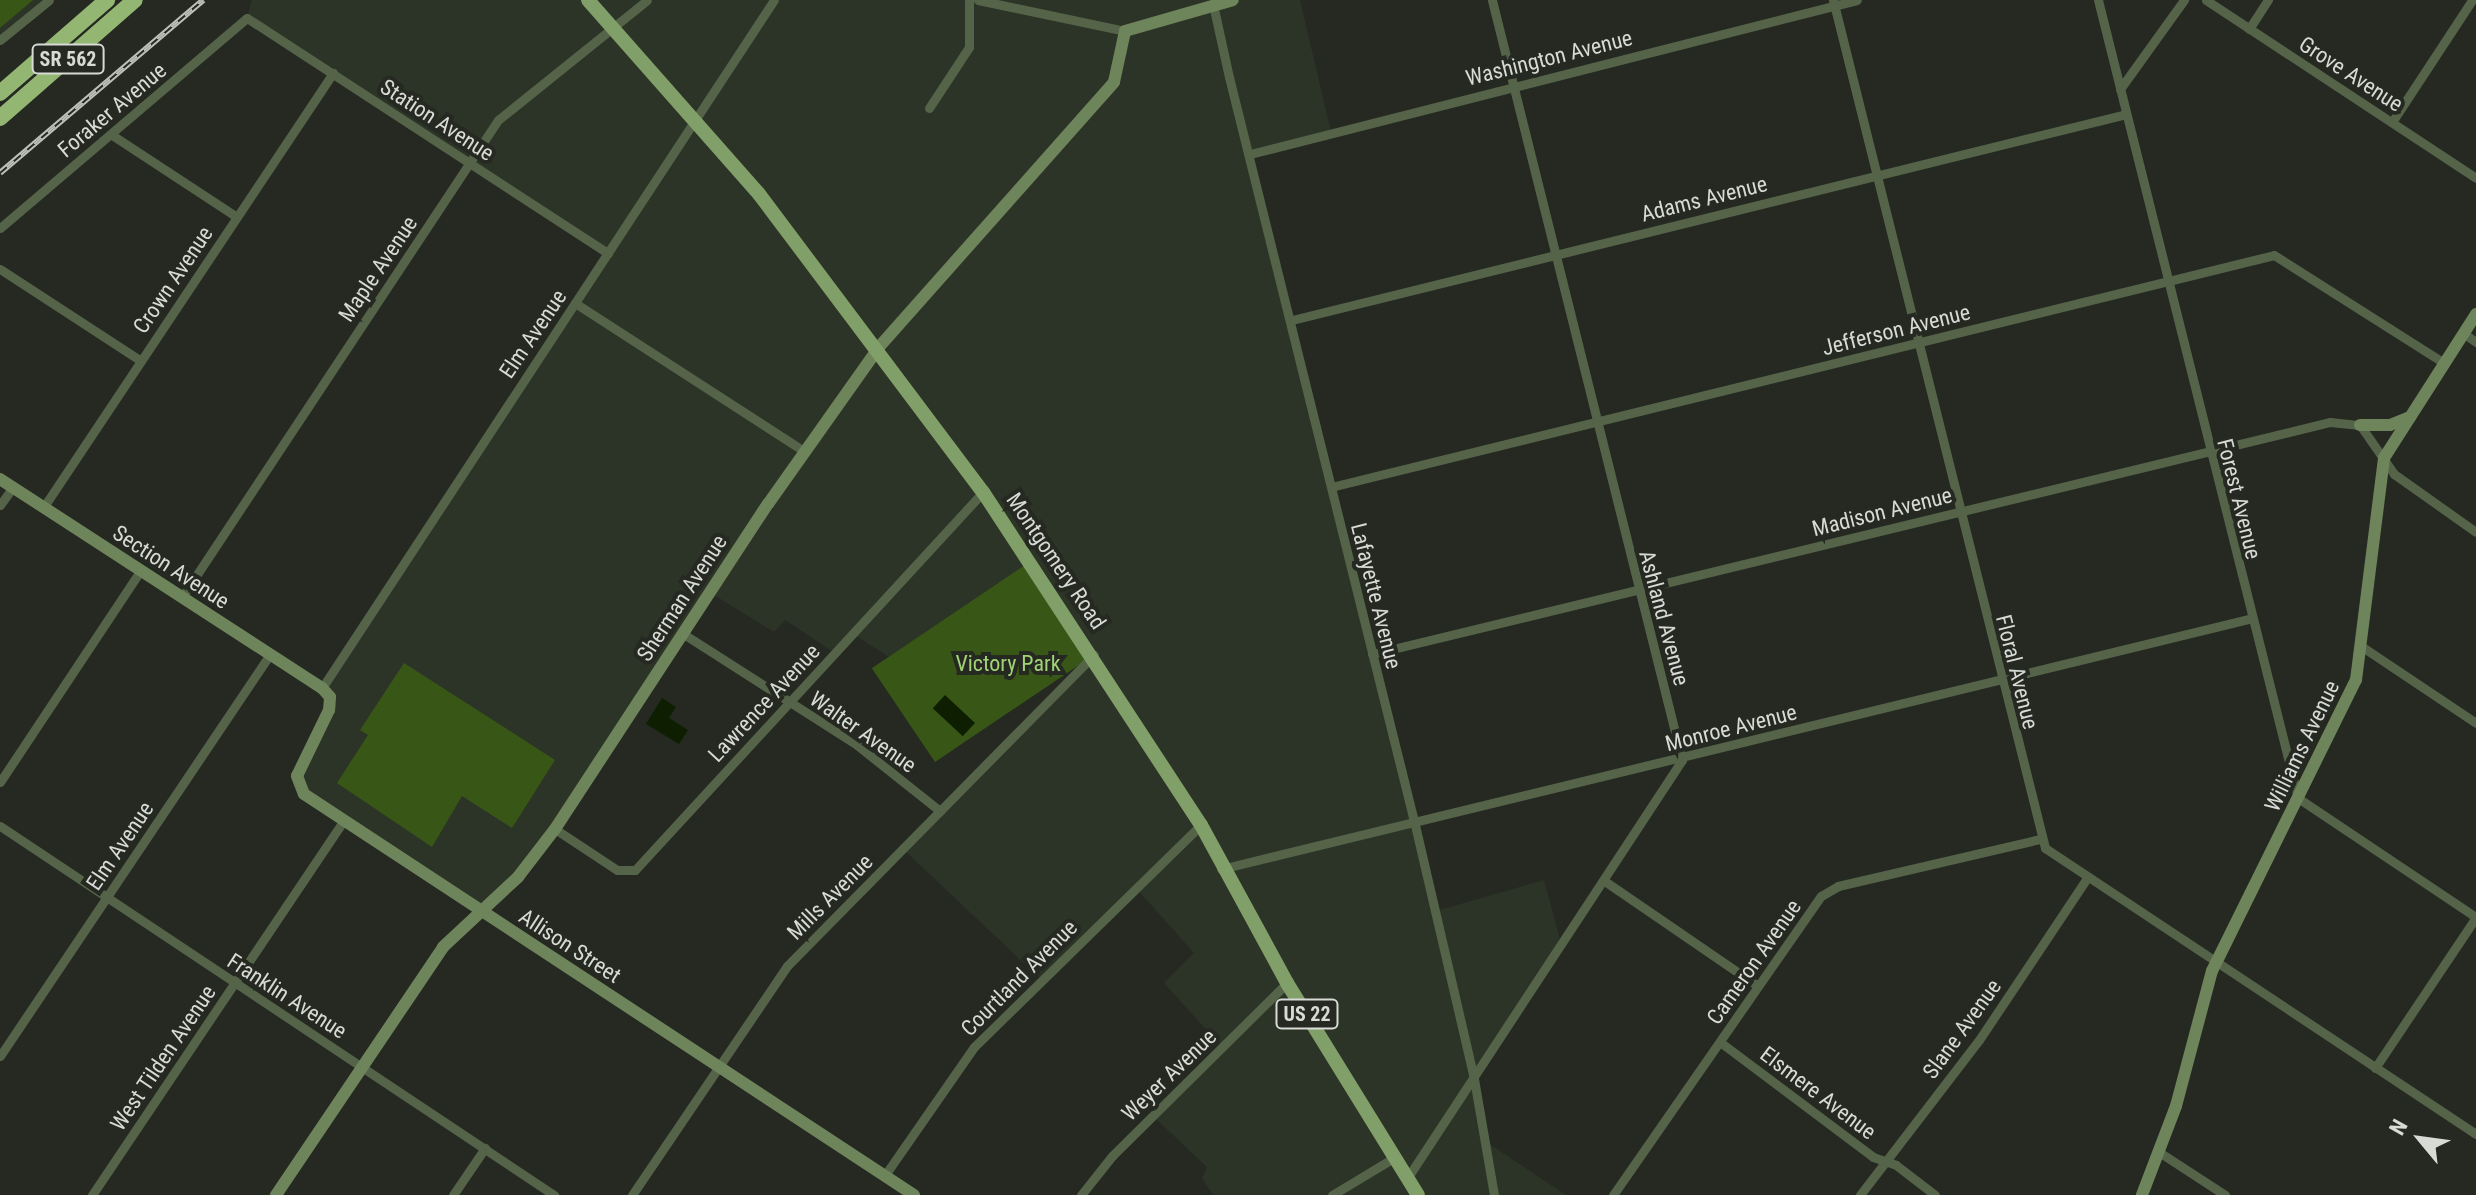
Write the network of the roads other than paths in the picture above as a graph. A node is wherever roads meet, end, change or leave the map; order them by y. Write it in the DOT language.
graph roads {
  1 [pos="49,0"];
  2 [pos="107,0"];
  3 [pos="135,0"];
  4 [pos="588,0"];
  5 [pos="647,0"];
  6 [pos="774,0"];
  7 [pos="969,0"];
  8 [pos="978,0"];
  9 [pos="1233,0"];
  10 [pos="1492,0"];
  11 [pos="1857,0"];
  12 [pos="2098,0"];
  13 [pos="2184,0"];
  14 [pos="2206,0"];
  15 [pos="2268,0"];
  16 [pos="2472,0"];
  17 [pos="1834,3"];
  18 [pos="1216,4"];
  19 [pos="247,18"];
  20 [pos="2249,29"];
  21 [pos="612,31"];
  22 [pos="1125,31"];
  23 [pos="0,40"];
  24 [pos="333,73"];
  25 [pos="1514,87"];
  26 [pos="2120,89"];
  27 [pos="0,93"];
  28 [pos="929,108"];
  29 [pos="2126,114"];
  30 [pos="0,118"];
  31 [pos="695,121"];
  32 [pos="2392,122"];
  33 [pos="112,135"];
  34 [pos="1250,154"];
  35 [pos="470,163"];
  36 [pos="1879,176"];
  37 [pos="2476,178"];
  38 [pos="237,217"];
  39 [pos="0,228"];
  40 [pos="608,253"];
  41 [pos="1556,256"];
  42 [pos="0,269"];
  43 [pos="2167,282"];
  44 [pos="575,303"];
  45 [pos="2476,314"];
  46 [pos="1292,320"];
  47 [pos="2463,333"];
  48 [pos="2476,342"];
  49 [pos="1917,344"];
  50 [pos="879,347"];
  51 [pos="141,361"];
  52 [pos="2444,363"];
  53 [pos="2410,417"];
  54 [pos="1598,423"];
  55 [pos="2360,425"];
  56 [pos="804,451"];
  57 [pos="2209,451"];
  58 [pos="2384,458"];
  59 [pos="0,479"];
  60 [pos="13,487"];
  61 [pos="1331,487"];
  62 [pos="983,492"];
  63 [pos="0,505"];
  64 [pos="43,508"];
  65 [pos="1959,512"];
  66 [pos="2476,532"];
  67 [pos="140,571"];
  68 [pos="1637,591"];
  69 [pos="182,597"];
  70 [pos="2249,619"];
  71 [pos="682,633"];
  72 [pos="2361,646"];
  73 [pos="1372,654"];
  74 [pos="1094,655"];
  75 [pos="269,656"];
  76 [pos="2001,680"];
  77 [pos="322,688"];
  78 [pos="789,703"];
  79 [pos="2476,723"];
  80 [pos="1682,760"];
  81 [pos="0,782"];
  82 [pos="2298,798"];
  83 [pos="940,811"];
  84 [pos="343,821"];
  85 [pos="1201,825"];
  86 [pos="1415,825"];
  87 [pos="0,826"];
  88 [pos="555,829"];
  89 [pos="2040,839"];
  90 [pos="1221,869"];
  91 [pos="2087,878"];
  92 [pos="1606,882"];
  93 [pos="107,898"];
  94 [pos="480,911"];
  95 [pos="2476,917"];
  96 [pos="2218,961"];
  97 [pos="234,983"];
  98 [pos="1287,983"];
  99 [pos="1758,986"];
  100 [pos="1720,1042"];
  101 [pos="0,1056"];
  102 [pos="718,1065"];
  103 [pos="363,1067"];
  104 [pos="2375,1068"];
  105 [pos="1474,1079"];
  106 [pos="2476,1134"];
  107 [pos="485,1148"];
  108 [pos="2159,1152"];
  109 [pos="1395,1157"];
  110 [pos="1884,1162"];
  111 [pos="885,1175"];
  112 [pos="1408,1177"];
  113 [pos="92,1195"];
  114 [pos="276,1195"];
  115 [pos="453,1195"];
  116 [pos="554,1195"];
  117 [pos="632,1195"];
  118 [pos="914,1195"];
  119 [pos="1081,1195"];
  120 [pos="1332,1195"];
  121 [pos="1418,1195"];
  122 [pos="1494,1195"];
  123 [pos="1613,1195"];
  124 [pos="1860,1195"];
  125 [pos="1935,1195"];
  126 [pos="2142,1195"];
  127 [pos="2225,1195"];
  1 -- 23 [label="street"];
  2 -- 27 [label="highway, SR 562"];
  3 -- 30 [label="highway, SR 562"];
  4 -- 21 [label="main road, Montgomery Road / US 22"];
  5 -- 21 [label="street, Maple Avenue"];
  6 -- 31 [label="street, Elm Avenue"];
  7 -- 28 [label="street"];
  8 -- 22 [label="street"];
  9 -- 18 [label="street"];
  10 -- 25 [label="street, Ashland Avenue"];
  11 -- 17 [label="street, Washington Avenue"];
  12 -- 26 [label="street, Forest Avenue"];
  13 -- 26 [label="street"];
  14 -- 20 [label="street, Grove Avenue"];
  15 -- 20 [label="street"];
  16 -- 32 [label="street"];
  17 -- 25 [label="street, Washington Avenue"];
  17 -- 36 [label="street, Floral Avenue"];
  18 -- 22 [label="street"];
  18 -- 34 [label="street, Lafayette Avenue"];
  19 -- 24 [label="street, Station Avenue"];
  19 -- 33 [label="street, Foraker Avenue"];
  20 -- 32 [label="street, Grove Avenue"];
  21 -- 31 [label="main road, Montgomery Road / US 22"];
  21 -- 35 [label="street, Maple Avenue"];
  22 -- 50 [label="street, Sherman Avenue"];
  24 -- 35 [label="street, Station Avenue"];
  24 -- 38 [label="street, Crown Avenue"];
  25 -- 34 [label="street, Washington Avenue"];
  25 -- 41 [label="street, Ashland Avenue"];
  26 -- 29 [label="street, Forest Avenue"];
  29 -- 36 [label="street, Adams Avenue"];
  29 -- 43 [label="street, Forest Avenue"];
  31 -- 40 [label="street, Elm Avenue"];
  31 -- 50 [label="main road, Montgomery Road / US 22"];
  32 -- 37 [label="street, Grove Avenue"];
  33 -- 38 [label="street"];
  33 -- 39 [label="street, Foraker Avenue"];
  34 -- 46 [label="street, Lafayette Avenue"];
  35 -- 40 [label="street, Station Avenue"];
  35 -- 69 [label="street, Maple Avenue"];
  36 -- 41 [label="street, Adams Avenue"];
  36 -- 49 [label="street, Floral Avenue"];
  38 -- 51 [label="street, Crown Avenue"];
  40 -- 44 [label="street, Elm Avenue"];
  41 -- 46 [label="street, Adams Avenue"];
  41 -- 54 [label="street, Ashland Avenue"];
  42 -- 51 [label="street"];
  43 -- 49 [label="street, Jefferson Avenue"];
  43 -- 52 [label="street, Jefferson Avenue"];
  43 -- 57 [label="street, Forest Avenue"];
  44 -- 56 [label="street"];
  44 -- 77 [label="street, Elm Avenue"];
  45 -- 47 [label="street, Williams Avenue"];
  46 -- 61 [label="street, Lafayette Avenue"];
  47 -- 48 [label="street"];
  47 -- 52 [label="street, Williams Avenue"];
  49 -- 54 [label="street, Jefferson Avenue"];
  49 -- 65 [label="street, Floral Avenue"];
  50 -- 56 [label="street, Sherman Avenue"];
  50 -- 62 [label="main road, Montgomery Road / US 22"];
  51 -- 64 [label="street, Crown Avenue"];
  52 -- 53 [label="street, Williams Avenue"];
  53 -- 55 [label="street"];
  53 -- 58 [label="street, Williams Avenue"];
  54 -- 61 [label="street, Jefferson Avenue"];
  54 -- 68 [label="street, Ashland Avenue"];
  55 -- 57 [label="street, Madison Avenue"];
  55 -- 58 [label="street"];
  56 -- 71 [label="street, Sherman Avenue"];
  57 -- 65 [label="street, Madison Avenue"];
  57 -- 70 [label="street, Forest Avenue"];
  58 -- 66 [label="street"];
  58 -- 72 [label="street, Williams Avenue"];
  59 -- 60 [label="street, Section Avenue"];
  60 -- 63 [label="street"];
  60 -- 64 [label="street, Section Avenue"];
  61 -- 73 [label="street, Lafayette Avenue"];
  62 -- 74 [label="main road, Montgomery Road / US 22"];
  62 -- 78 [label="street, Lawrence Avenue"];
  64 -- 67 [label="street, Section Avenue"];
  65 -- 68 [label="street, Madison Avenue"];
  65 -- 76 [label="street, Floral Avenue"];
  67 -- 69 [label="street, Section Avenue"];
  67 -- 81 [label="street"];
  68 -- 73 [label="street, Madison Avenue"];
  68 -- 80 [label="street, Ashland Avenue"];
  69 -- 75 [label="street, Section Avenue"];
  70 -- 76 [label="street, Monroe Avenue"];
  70 -- 82 [label="street, Forest Avenue"];
  71 -- 78 [label="street, Walter Avenue"];
  71 -- 88 [label="street, Sherman Avenue"];
  72 -- 79 [label="street"];
  72 -- 82 [label="street, Williams Avenue"];
  73 -- 86 [label="street, Lafayette Avenue"];
  74 -- 83 [label="street, Mills Avenue"];
  74 -- 85 [label="main road, Montgomery Road / US 22"];
  75 -- 77 [label="street, Section Avenue"];
  75 -- 93 [label="street, Elm Avenue"];
  76 -- 80 [label="street, Monroe Avenue"];
  76 -- 89 [label="street, Floral Avenue"];
  77 -- 84 [label="street, Allison Street"];
  78 -- 83 [label="street, Walter Avenue"];
  78 -- 88 [label="street, Lawrence Avenue"];
  80 -- 86 [label="street, Monroe Avenue"];
  80 -- 92 [label="street"];
  82 -- 95 [label="street"];
  82 -- 96 [label="street, Williams Avenue"];
  83 -- 102 [label="street, Mills Avenue"];
  84 -- 94 [label="street, Allison Street"];
  84 -- 97 [label="street, West Tilden Avenue"];
  85 -- 90 [label="main road, Montgomery Road / US 22"];
  85 -- 111 [label="street, Courtland Avenue"];
  86 -- 90 [label="street, Monroe Avenue"];
  86 -- 105 [label="street, Lafayette Avenue"];
  87 -- 93 [label="street, Franklin Avenue"];
  88 -- 94 [label="street, Sherman Avenue"];
  89 -- 91 [label="street"];
  89 -- 99 [label="street, Cameron Avenue"];
  90 -- 98 [label="main road, Montgomery Road / US 22"];
  91 -- 96 [label="street"];
  91 -- 110 [label="street, Slane Avenue"];
  92 -- 99 [label="street"];
  92 -- 105 [label="street"];
  93 -- 97 [label="street, Franklin Avenue"];
  93 -- 101 [label="street, Elm Avenue"];
  94 -- 102 [label="street, Allison Street"];
  94 -- 103 [label="street, Sherman Avenue"];
  95 -- 104 [label="street"];
  96 -- 104 [label="street"];
  96 -- 108 [label="street, Williams Avenue"];
  97 -- 103 [label="street, Franklin Avenue"];
  97 -- 113 [label="street, West Tilden Avenue"];
  98 -- 109 [label="main road, Montgomery Road / US 22"];
  98 -- 119 [label="street, Weyer Avenue"];
  99 -- 100 [label="street, Cameron Avenue"];
  100 -- 110 [label="street, Elsmere Avenue"];
  100 -- 123 [label="street, Cameron Avenue"];
  102 -- 111 [label="street, Allison Street"];
  102 -- 117 [label="street, Mills Avenue"];
  103 -- 107 [label="street, Franklin Avenue"];
  103 -- 114 [label="street, Sherman Avenue"];
  104 -- 106 [label="street"];
  105 -- 112 [label="street"];
  105 -- 122 [label="street, Lafayette Avenue"];
  107 -- 115 [label="street"];
  107 -- 116 [label="street, Franklin Avenue"];
  108 -- 126 [label="street, Williams Avenue"];
  108 -- 127 [label="street"];
  109 -- 112 [label="main road, Montgomery Road / US 22"];
  109 -- 120 [label="street"];
  110 -- 124 [label="street, Slane Avenue"];
  110 -- 125 [label="street, Elsmere Avenue"];
  111 -- 118 [label="street, Allison Street"];
  112 -- 121 [label="main road, Montgomery Road / US 22"];
}
